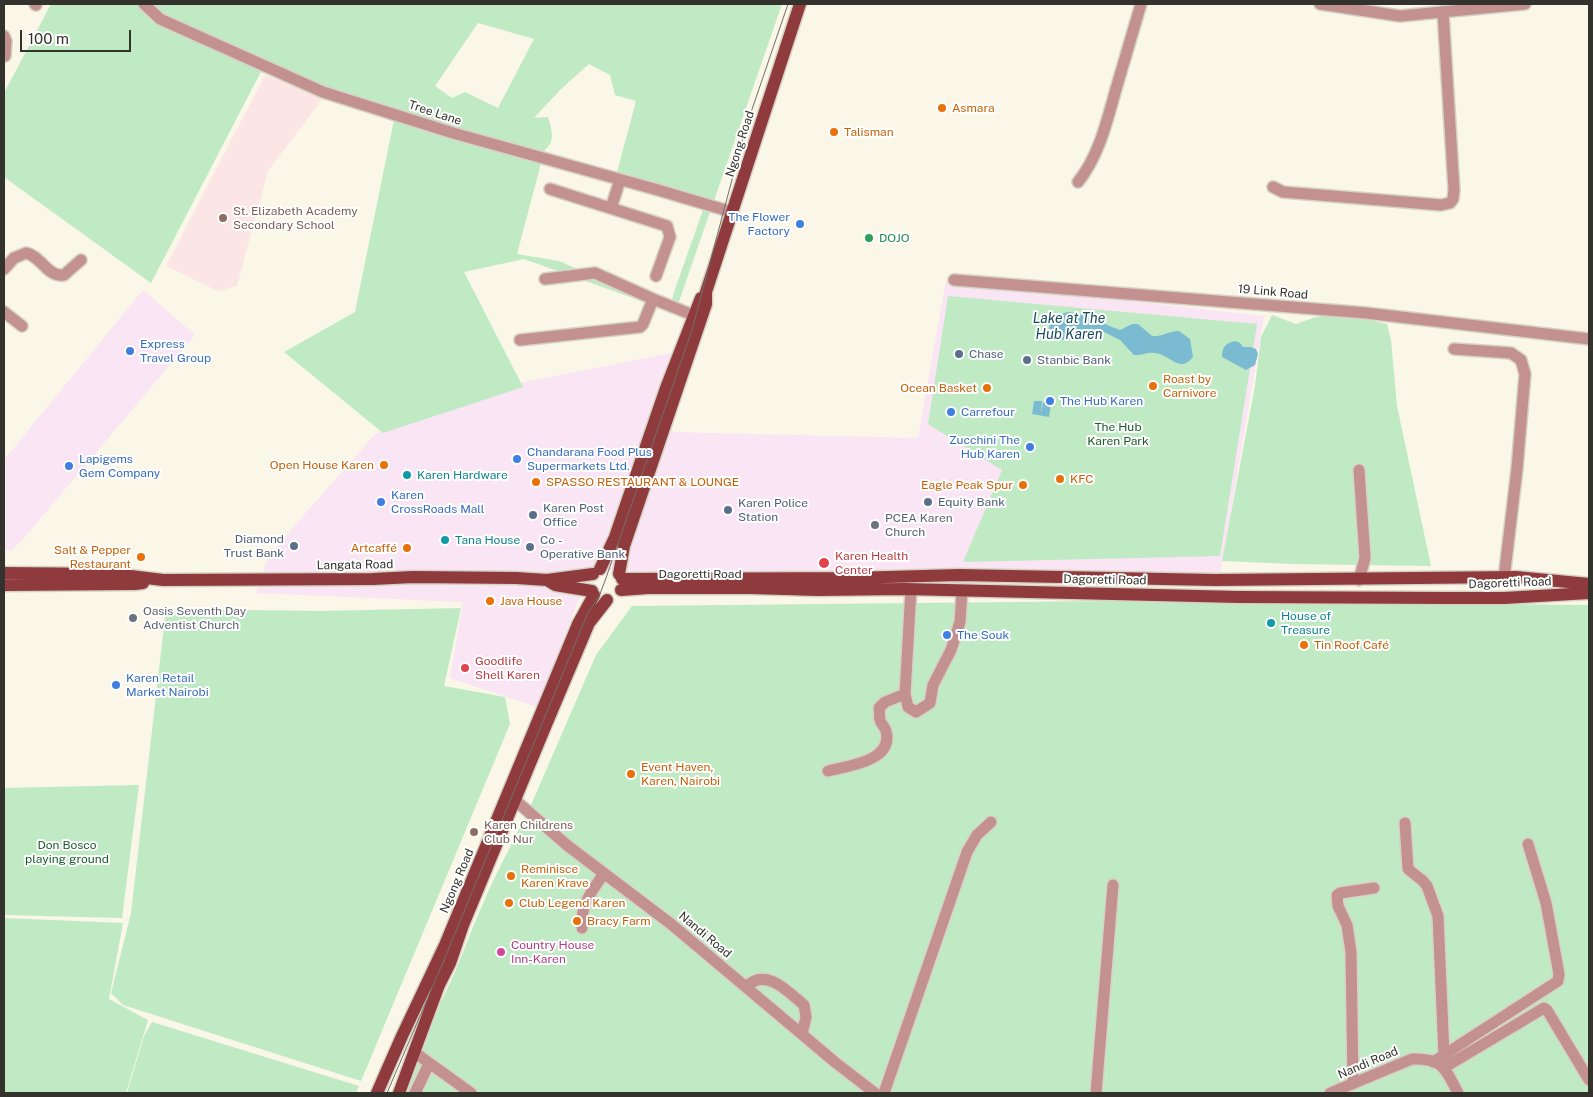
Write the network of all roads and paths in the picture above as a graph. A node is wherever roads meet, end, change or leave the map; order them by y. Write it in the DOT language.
graph roads {
  1 [pos="144,4"];
  2 [pos="800,4"];
  3 [pos="1141,4"];
  4 [pos="1320,4"];
  5 [pos="1525,4"];
  6 [pos="1443,12"];
  7 [pos="4,36"];
  8 [pos="5,56"];
  9 [pos="620,180"];
  10 [pos="1078,182"];
  11 [pos="1273,187"];
  12 [pos="550,189"];
  13 [pos="611,208"];
  14 [pos="732,212"];
  15 [pos="81,260"];
  16 [pos="4,269"];
  17 [pos="656,276"];
  18 [pos="545,279"];
  19 [pos="954,280"];
  20 [pos="706,292"];
  21 [pos="653,299"];
  22 [pos="4,312"];
  23 [pos="693,315"];
  24 [pos="22,326"];
  25 [pos="1589,339"];
  26 [pos="520,340"];
  27 [pos="1454,349"];
  28 [pos="671,389"];
  29 [pos="1359,470"];
  30 [pos="4,572"];
  31 [pos="597,572"];
  32 [pos="1504,578"];
  33 [pos="163,580"];
  34 [pos="547,580"];
  35 [pos="1359,580"];
  36 [pos="621,581"];
  37 [pos="1589,584"];
  38 [pos="4,585"];
  39 [pos="911,589"];
  40 [pos="962,591"];
  41 [pos="593,593"];
  42 [pos="1589,593"];
  43 [pos="1504,598"];
  44 [pos="607,600"];
  45 [pos="905,694"];
  46 [pos="828,771"];
  47 [pos="516,801"];
  48 [pos="991,822"];
  49 [pos="1405,822"];
  50 [pos="1528,844"];
  51 [pos="604,873"];
  52 [pos="1114,885"];
  53 [pos="1374,888"];
  54 [pos="582,928"];
  55 [pos="746,987"];
  56 [pos="802,1034"];
  57 [pos="414,1052"];
  58 [pos="1444,1055"];
  59 [pos="1433,1062"];
  60 [pos="432,1065"];
  61 [pos="1445,1067"];
  62 [pos="1589,1080"];
  63 [pos="1353,1084"];
  64 [pos="377,1093"];
  65 [pos="398,1093"];
  66 [pos="415,1093"];
  67 [pos="471,1093"];
  68 [pos="875,1093"];
  69 [pos="884,1093"];
  70 [pos="1096,1093"];
  71 [pos="1330,1093"];
  72 [pos="1458,1093"];
  1 -- 9 [label="street, Tree Lane"];
  2 -- 14 [label="main road, Ngong Road"];
  3 -- 10 [label="street"];
  4 -- 6 [label="street"];
  5 -- 6 [label="street"];
  6 -- 11 [label="street"];
  7 -- 8 [label="street"];
  9 -- 13 [label="street"];
  9 -- 14 [label="street, Tree Lane"];
  12 -- 13 [label="street"];
  13 -- 17 [label="street"];
  14 -- 20 [label="main road, Ngong Road"];
  15 -- 16 [label="street"];
  18 -- 21 [label="street"];
  19 -- 25 [label="street, 19 Link Road"];
  20 -- 23 [label="main road, Ngong Road"];
  20 -- 28 [label="main road, Ngong Road"];
  21 -- 23 [label="street"];
  21 -- 26 [label="street"];
  22 -- 24 [label="street"];
  23 -- 28 [label="main road, Ngong Road"];
  27 -- 32 [label="street"];
  28 -- 31 [label="main road, Ngong Road"];
  28 -- 36 [label="main road, Ngong Road"];
  29 -- 35 [label="street"];
  30 -- 33 [label="main road, Langata Road"];
  31 -- 34 [label="main road"];
  31 -- 36 [label="main road"];
  31 -- 41 [label="main road"];
  32 -- 35 [label="main road, Dagoretti Road"];
  32 -- 37 [label="main road, Dagoretti Road"];
  32 -- 43 [label="main road"];
  33 -- 34 [label="main road, Langata Road"];
  33 -- 38 [label="main road, Langata Road"];
  34 -- 41 [label="main road"];
  35 -- 36 [label="main road, Dagoretti Road"];
  36 -- 39 [label="main road, Dagoretti Road"];
  36 -- 44 [label="main road"];
  39 -- 40 [label="main road, Dagoretti Road"];
  39 -- 45 [label="street"];
  40 -- 43 [label="main road, Dagoretti Road"];
  40 -- 45 [label="street"];
  41 -- 44 [label="main road"];
  41 -- 64 [label="main road, Ngong Road"];
  42 -- 43 [label="main road, Dagoretti Road"];
  44 -- 47 [label="main road, Ngong Road"];
  45 -- 46 [label="street"];
  47 -- 51 [label="street, Nandi Road"];
  47 -- 57 [label="main road, Ngong Road"];
  48 -- 69 [label="street"];
  49 -- 58 [label="street"];
  50 -- 58 [label="street"];
  51 -- 54 [label="street"];
  51 -- 55 [label="street, Nandi Road"];
  52 -- 70 [label="street"];
  53 -- 63 [label="street"];
  55 -- 56 [label="street, Nandi Road"];
  55 -- 56 [label="street"];
  56 -- 68 [label="street, Nandi Road"];
  57 -- 60 [label="street"];
  57 -- 65 [label="main road, Ngong Road"];
  58 -- 59 [label="street"];
  59 -- 61 [label="street, Nandi Road"];
  59 -- 63 [label="street, Nandi Road"];
  60 -- 66 [label="street"];
  60 -- 67 [label="street"];
  61 -- 62 [label="street"];
  61 -- 72 [label="street"];
  63 -- 71 [label="street, Nandi Road"];
}
